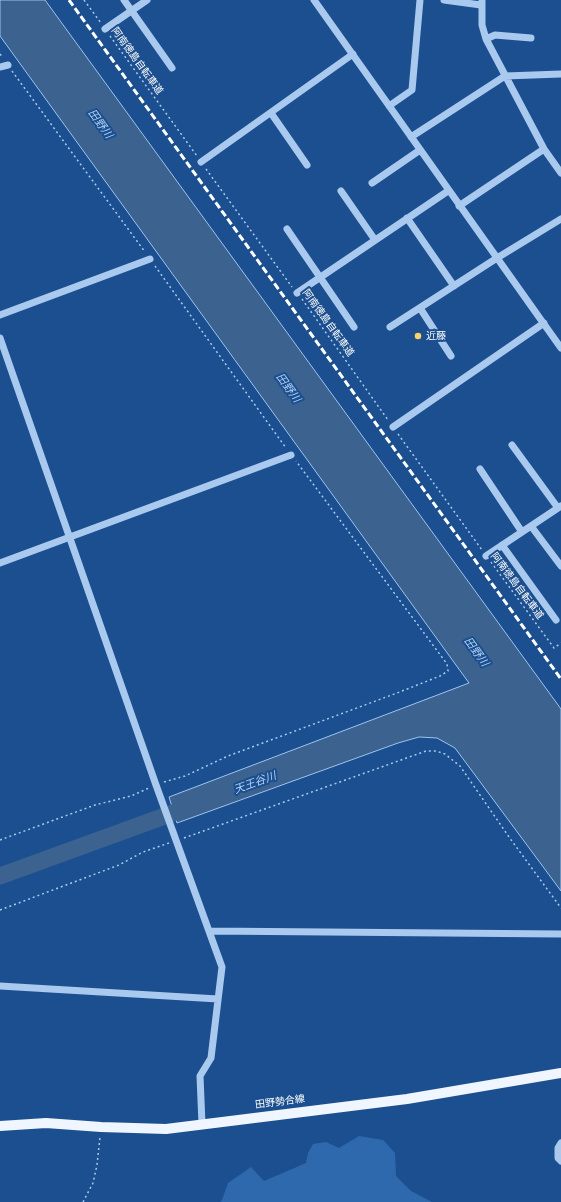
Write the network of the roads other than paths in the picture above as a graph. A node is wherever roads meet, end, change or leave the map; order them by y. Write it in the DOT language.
graph roads {
  1 [pos="124,0"];
  2 [pos="147,0"];
  3 [pos="420,0"];
  4 [pos="444,0"];
  5 [pos="316,1"];
  6 [pos="482,2"];
  7 [pos="131,11"];
  8 [pos="105,29"];
  9 [pos="531,38"];
  10 [pos="486,39"];
  11 [pos="353,54"];
  12 [pos="8,65"];
  13 [pos="0,67"];
  14 [pos="172,68"];
  15 [pos="561,74"];
  16 [pos="505,76"];
  17 [pos="389,106"];
  18 [pos="271,113"];
  19 [pos="411,137"];
  20 [pos="544,149"];
  21 [pos="420,150"];
  22 [pos="201,162"];
  23 [pos="558,163"];
  24 [pos="307,165"];
  25 [pos="561,173"];
  26 [pos="372,183"];
  27 [pos="448,190"];
  28 [pos="341,191"];
  29 [pos="459,206"];
  30 [pos="407,218"];
  31 [pos="561,219"];
  32 [pos="287,229"];
  33 [pos="375,240"];
  34 [pos="497,258"];
  35 [pos="150,259"];
  36 [pos="321,277"];
  37 [pos="454,286"];
  38 [pos="297,293"];
  39 [pos="420,308"];
  40 [pos="0,315"];
  41 [pos="544,323"];
  42 [pos="354,327"];
  43 [pos="390,327"];
  44 [pos="0,338"];
  45 [pos="561,348"];
  46 [pos="451,356"];
  47 [pos="393,427"];
  48 [pos="512,445"];
  49 [pos="291,455"];
  50 [pos="480,469"];
  51 [pos="560,507"];
  52 [pos="531,526"];
  53 [pos="522,532"];
  54 [pos="70,537"];
  55 [pos="502,545"];
  56 [pos="486,556"];
  57 [pos="0,563"];
  58 [pos="561,566"];
  59 [pos="556,620"];
  60 [pos="209,931"];
  61 [pos="561,934"];
  62 [pos="0,986"];
  63 [pos="218,999"];
  64 [pos="561,1073"];
  65 [pos="202,1124"];
  66 [pos="0,1126"];
  67 [pos="561,1143"];
  68 [pos="561,1161"];
  1 -- 7 [label="street"];
  2 -- 7 [label="street"];
  3 -- 17 [label="street"];
  4 -- 6 [label="street"];
  5 -- 11 [label="street"];
  6 -- 10 [label="street"];
  7 -- 8 [label="street"];
  7 -- 14 [label="street"];
  9 -- 10 [label="street"];
  10 -- 16 [label="street"];
  11 -- 17 [label="street"];
  11 -- 18 [label="street"];
  12 -- 13 [label="street"];
  15 -- 16 [label="street"];
  16 -- 19 [label="street"];
  16 -- 20 [label="street"];
  17 -- 19 [label="street"];
  18 -- 22 [label="street"];
  18 -- 24 [label="street"];
  19 -- 21 [label="street"];
  20 -- 23 [label="street"];
  20 -- 29 [label="street"];
  21 -- 26 [label="street"];
  21 -- 27 [label="street"];
  23 -- 25 [label="street"];
  27 -- 29 [label="street"];
  27 -- 30 [label="street"];
  28 -- 33 [label="street"];
  29 -- 34 [label="street"];
  30 -- 33 [label="street"];
  30 -- 37 [label="street"];
  31 -- 34 [label="street"];
  32 -- 36 [label="street"];
  33 -- 36 [label="street"];
  34 -- 37 [label="street"];
  34 -- 41 [label="street"];
  35 -- 40 [label="street"];
  36 -- 38 [label="street"];
  36 -- 42 [label="street"];
  37 -- 39 [label="street"];
  39 -- 43 [label="street"];
  39 -- 46 [label="street"];
  41 -- 45 [label="street"];
  41 -- 47 [label="street"];
  44 -- 54 [label="street"];
  48 -- 51 [label="street"];
  49 -- 54 [label="street"];
  50 -- 53 [label="street"];
  51 -- 52 [label="street"];
  52 -- 53 [label="street"];
  52 -- 58 [label="street"];
  53 -- 55 [label="street"];
  54 -- 57 [label="street"];
  54 -- 60 [label="street"];
  55 -- 56 [label="street"];
  55 -- 59 [label="street"];
  60 -- 61 [label="street"];
  60 -- 63 [label="street"];
  62 -- 63 [label="street"];
  63 -- 65 [label="street"];
  64 -- 65 [label="main road, 田野勢合線"];
  65 -- 66 [label="main road, 田野勢合線"];
  67 -- 68 [label="street"];
}
